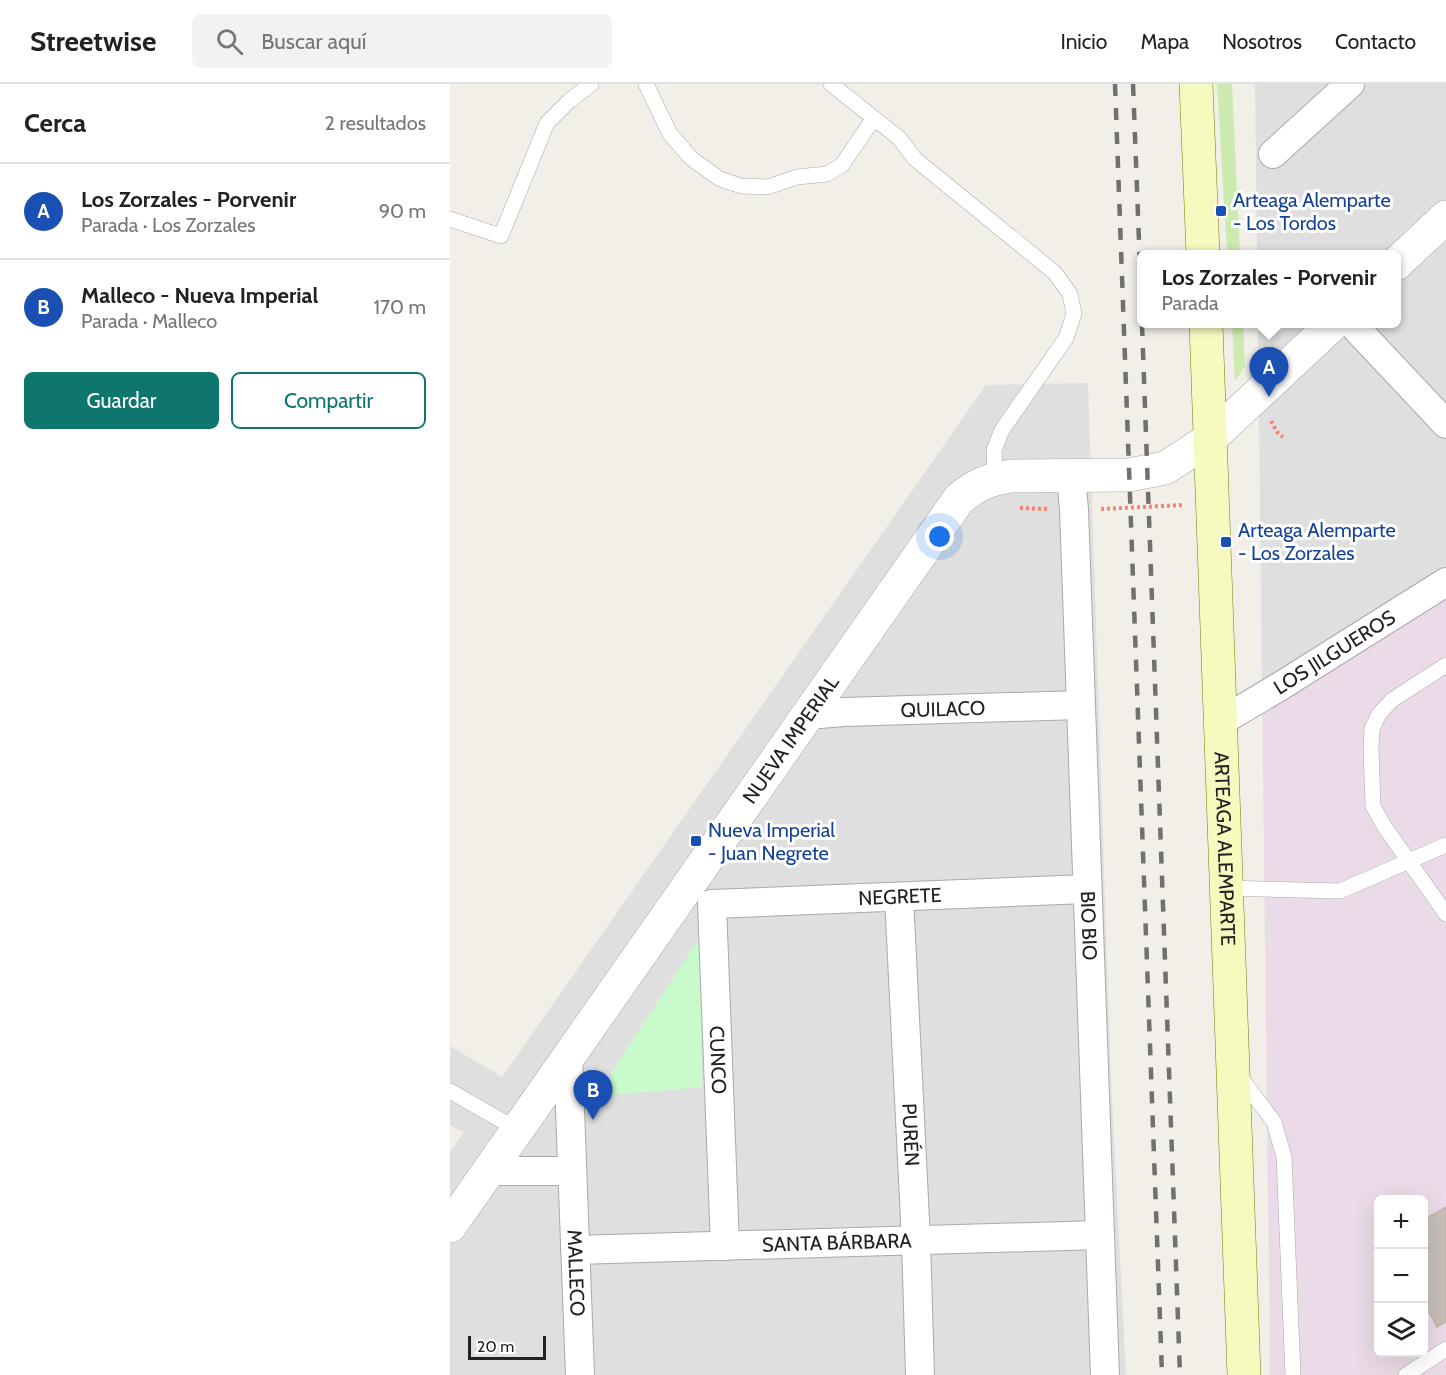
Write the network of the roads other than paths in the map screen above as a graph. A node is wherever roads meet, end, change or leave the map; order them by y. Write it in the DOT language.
graph roads {
  1 [pos="591,84"];
  2 [pos="646,84"];
  3 [pos="831,84"];
  4 [pos="1196,84"];
  5 [pos="1350,84"];
  6 [pos="874,118"];
  7 [pos="1273,154"];
  8 [pos="1446,217"];
  9 [pos="450,219"];
  10 [pos="1203,250"];
  11 [pos="1401,259"];
  12 [pos="1206,328"];
  13 [pos="1329,328"];
  14 [pos="1356,328"];
  15 [pos="1446,424"];
  16 [pos="1210,439"];
  17 [pos="1071,476"];
  18 [pos="995,478"];
  19 [pos="1446,582"];
  20 [pos="1446,665"];
  21 [pos="1080,705"];
  22 [pos="807,715"];
  23 [pos="1220,722"];
  24 [pos="1446,845"];
  25 [pos="1410,861"];
  26 [pos="1226,888"];
  27 [pos="1087,889"];
  28 [pos="700,896"];
  29 [pos="899,897"];
  30 [pos="1446,914"];
  31 [pos="568,1057"];
  32 [pos="1232,1067"];
  33 [pos="450,1091"];
  34 [pos="518,1130"];
  35 [pos="489,1171"];
  36 [pos="572,1172"];
  37 [pos="450,1226"];
  38 [pos="1100,1235"];
  39 [pos="916,1240"];
  40 [pos="725,1246"];
  41 [pos="575,1250"];
  42 [pos="1446,1349"];
  43 [pos="580,1375"];
  44 [pos="920,1375"];
  45 [pos="1105,1375"];
  46 [pos="1244,1375"];
  47 [pos="1293,1375"];
  48 [pos="1406,1375"];
  1 -- 9 [label="lane"];
  2 -- 6 [label="lane"];
  3 -- 6 [label="lane"];
  4 -- 10 [label="main road"];
  5 -- 7 [label="street"];
  6 -- 18 [label="lane"];
  8 -- 11 [label="street"];
  12 -- 16 [label="main road, ARTEAGA ALEMPARTE"];
  13 -- 16 [label="street, NUEVA IMPERIAL"];
  14 -- 15 [label="street"];
  16 -- 17 [label="street, NUEVA IMPERIAL"];
  16 -- 23 [label="main road, ARTEAGA ALEMPARTE"];
  17 -- 18 [label="street, NUEVA IMPERIAL"];
  17 -- 21 [label="street, BIO BIO"];
  18 -- 22 [label="street, NUEVA IMPERIAL"];
  19 -- 23 [label="street, LOS JILGUEROS"];
  20 -- 25 [label="lane"];
  21 -- 22 [label="street, QUILACO"];
  21 -- 27 [label="street, BIO BIO"];
  22 -- 28 [label="street, NUEVA IMPERIAL"];
  23 -- 26 [label="main road, ARTEAGA ALEMPARTE"];
  24 -- 25 [label="lane"];
  25 -- 26 [label="lane"];
  25 -- 30 [label="lane"];
  26 -- 32 [label="main road, ARTEAGA ALEMPARTE"];
  27 -- 29 [label="street, NEGRETE"];
  27 -- 38 [label="street, BIO BIO"];
  28 -- 29 [label="street, NEGRETE"];
  28 -- 31 [label="street, NUEVA IMPERIAL"];
  28 -- 40 [label="street, CUNCO"];
  29 -- 39 [label="street, PURÉN"];
  31 -- 34 [label="street, NUEVA IMPERIAL"];
  31 -- 36 [label="street, MALLECO"];
  32 -- 46 [label="main road, ARTEAGA ALEMPARTE"];
  32 -- 47 [label="lane"];
  33 -- 34 [label="lane"];
  34 -- 35 [label="street, NUEVA IMPERIAL"];
  35 -- 36 [label="street"];
  35 -- 37 [label="street, NUEVA IMPERIAL"];
  36 -- 41 [label="street, MALLECO"];
  38 -- 39 [label="street, SANTA BÁRBARA"];
  38 -- 45 [label="street, BIO BIO"];
  39 -- 40 [label="street, SANTA BÁRBARA"];
  39 -- 44 [label="street, PURÉN"];
  40 -- 41 [label="street, SANTA BÁRBARA"];
  41 -- 43 [label="street, MALLECO"];
  42 -- 48 [label="lane"];
}
